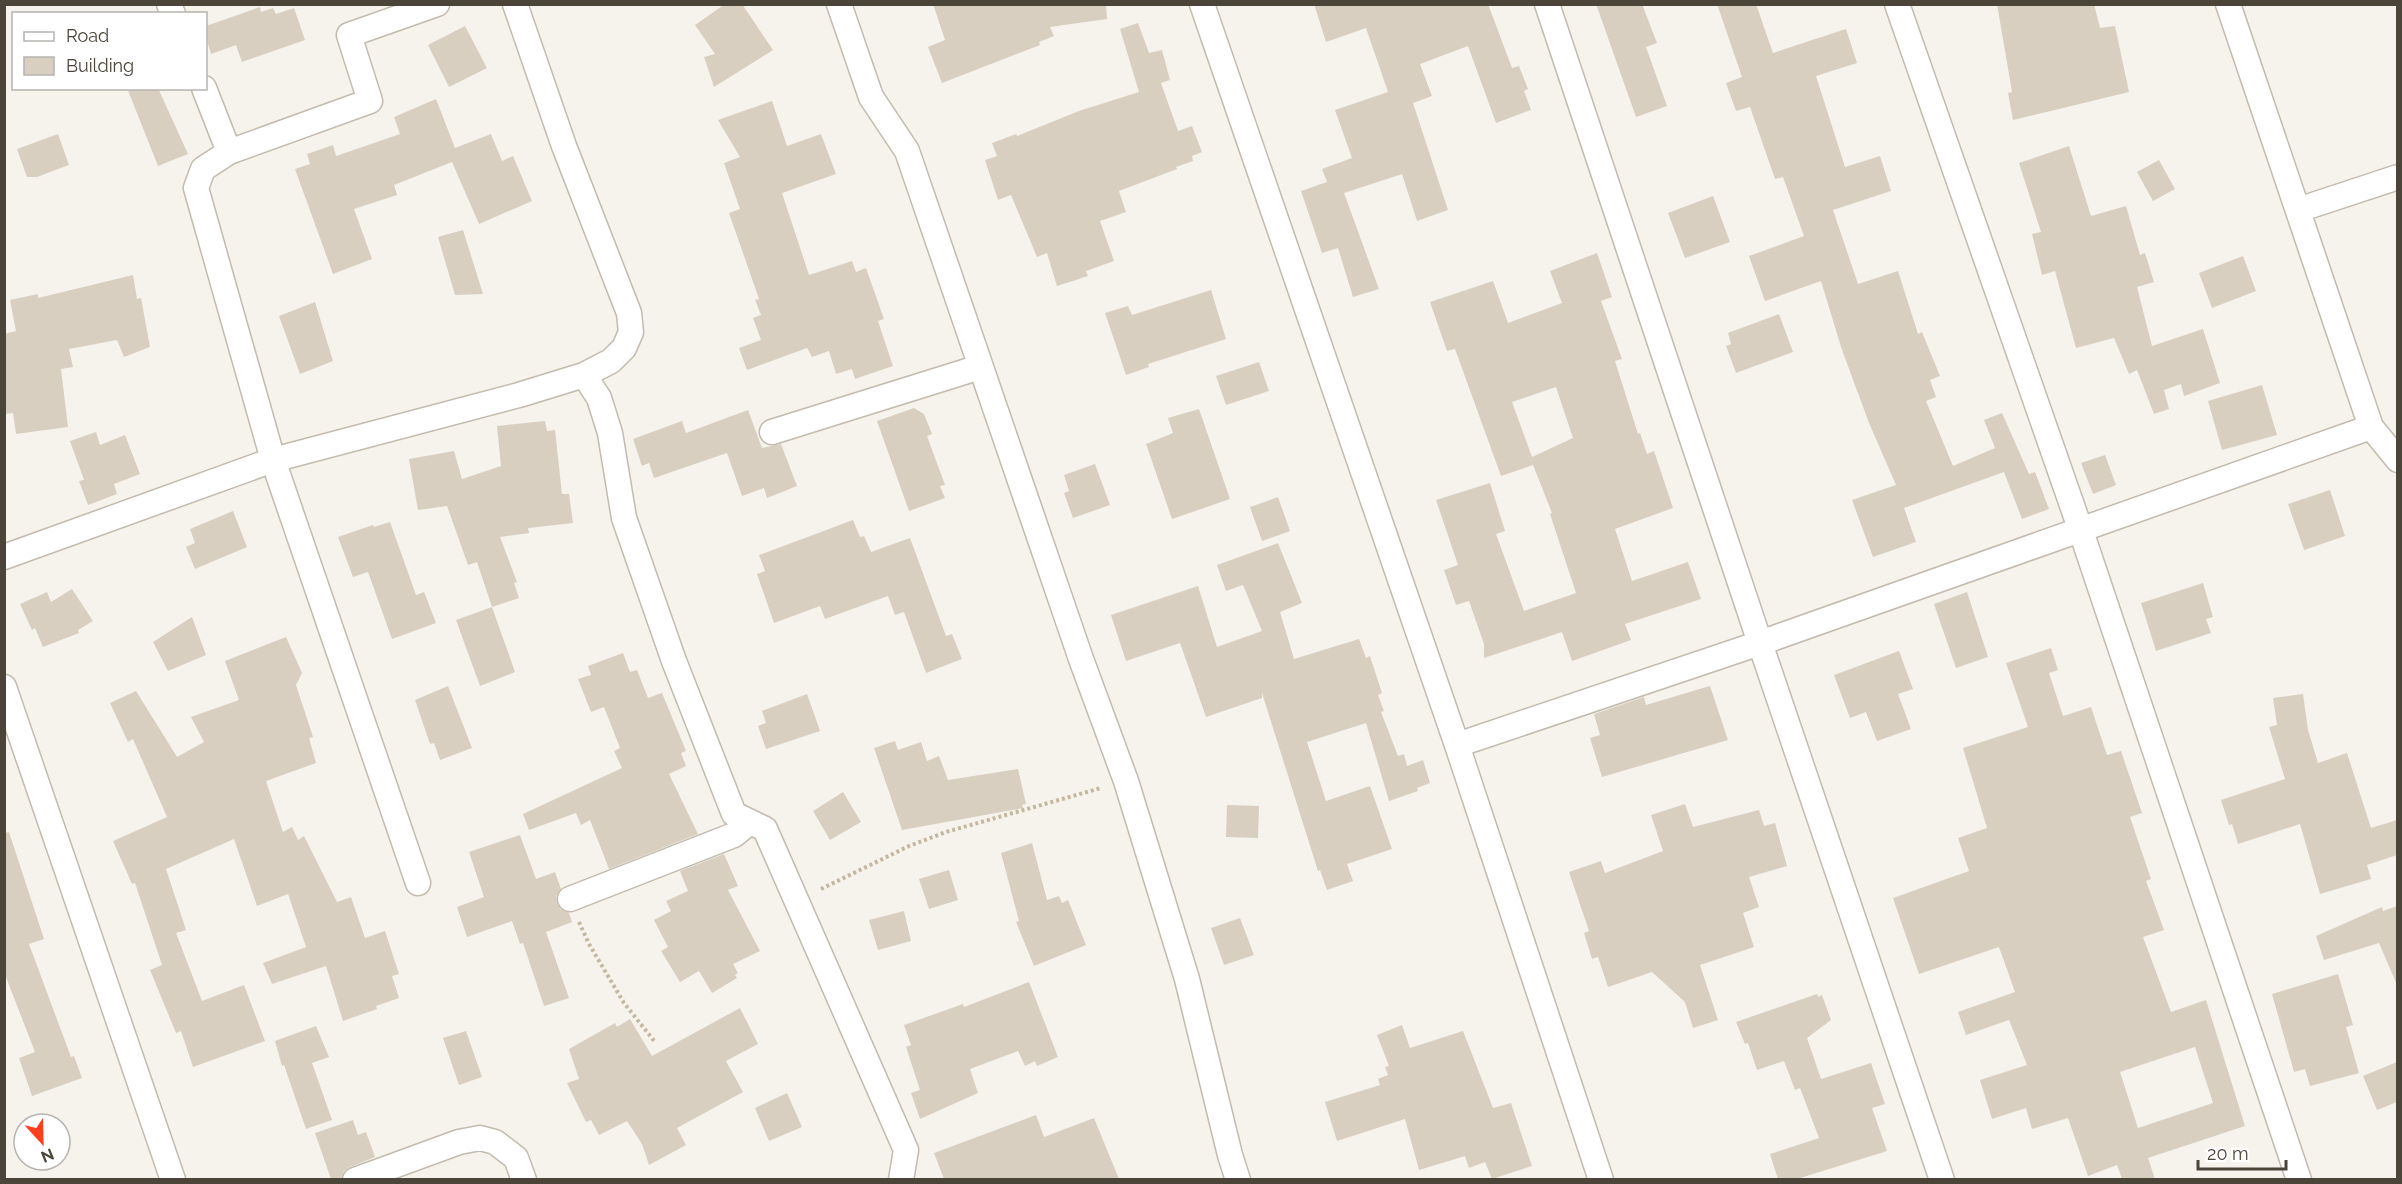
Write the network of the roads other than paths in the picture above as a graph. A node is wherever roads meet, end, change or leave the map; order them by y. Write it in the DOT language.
graph roads {
  1 [pos="437,4"];
  2 [pos="514,4"];
  3 [pos="839,4"];
  4 [pos="1202,4"];
  5 [pos="1547,4"];
  6 [pos="1897,4"];
  7 [pos="2229,4"];
  8 [pos="205,90"];
  9 [pos="229,152"];
  10 [pos="2397,177"];
  11 [pos="2298,210"];
  12 [pos="980,367"];
  13 [pos="584,375"];
  14 [pos="2371,427"];
  15 [pos="772,432"];
  16 [pos="273,460"];
  17 [pos="2397,460"];
  18 [pos="2081,531"];
  19 [pos="4,557"];
  20 [pos="1760,643"];
  21 [pos="4,687"];
  22 [pos="1457,745"];
  23 [pos="750,822"];
  24 [pos="418,884"];
  25 [pos="570,899"];
  26 [pos="173,1179"];
  27 [pos="355,1179"];
  28 [pos="524,1179"];
  29 [pos="901,1179"];
  30 [pos="1238,1179"];
  31 [pos="1601,1179"];
  32 [pos="1942,1179"];
  33 [pos="2299,1179"];
  1 -- 9 [label="street"];
  2 -- 13 [label="street"];
  3 -- 12 [label="street"];
  4 -- 22 [label="street"];
  5 -- 20 [label="street"];
  6 -- 18 [label="street"];
  7 -- 11 [label="street"];
  8 -- 9 [label="street"];
  9 -- 16 [label="street"];
  10 -- 11 [label="street"];
  11 -- 14 [label="street"];
  12 -- 15 [label="street"];
  12 -- 30 [label="street"];
  13 -- 16 [label="street"];
  13 -- 23 [label="street"];
  14 -- 17 [label="street"];
  14 -- 18 [label="street"];
  16 -- 19 [label="street"];
  16 -- 24 [label="street"];
  18 -- 20 [label="street"];
  18 -- 33 [label="street"];
  20 -- 22 [label="street"];
  20 -- 32 [label="street"];
  21 -- 26 [label="street"];
  22 -- 31 [label="street"];
  23 -- 25 [label="street"];
  23 -- 29 [label="street"];
  27 -- 28 [label="street"];
}
